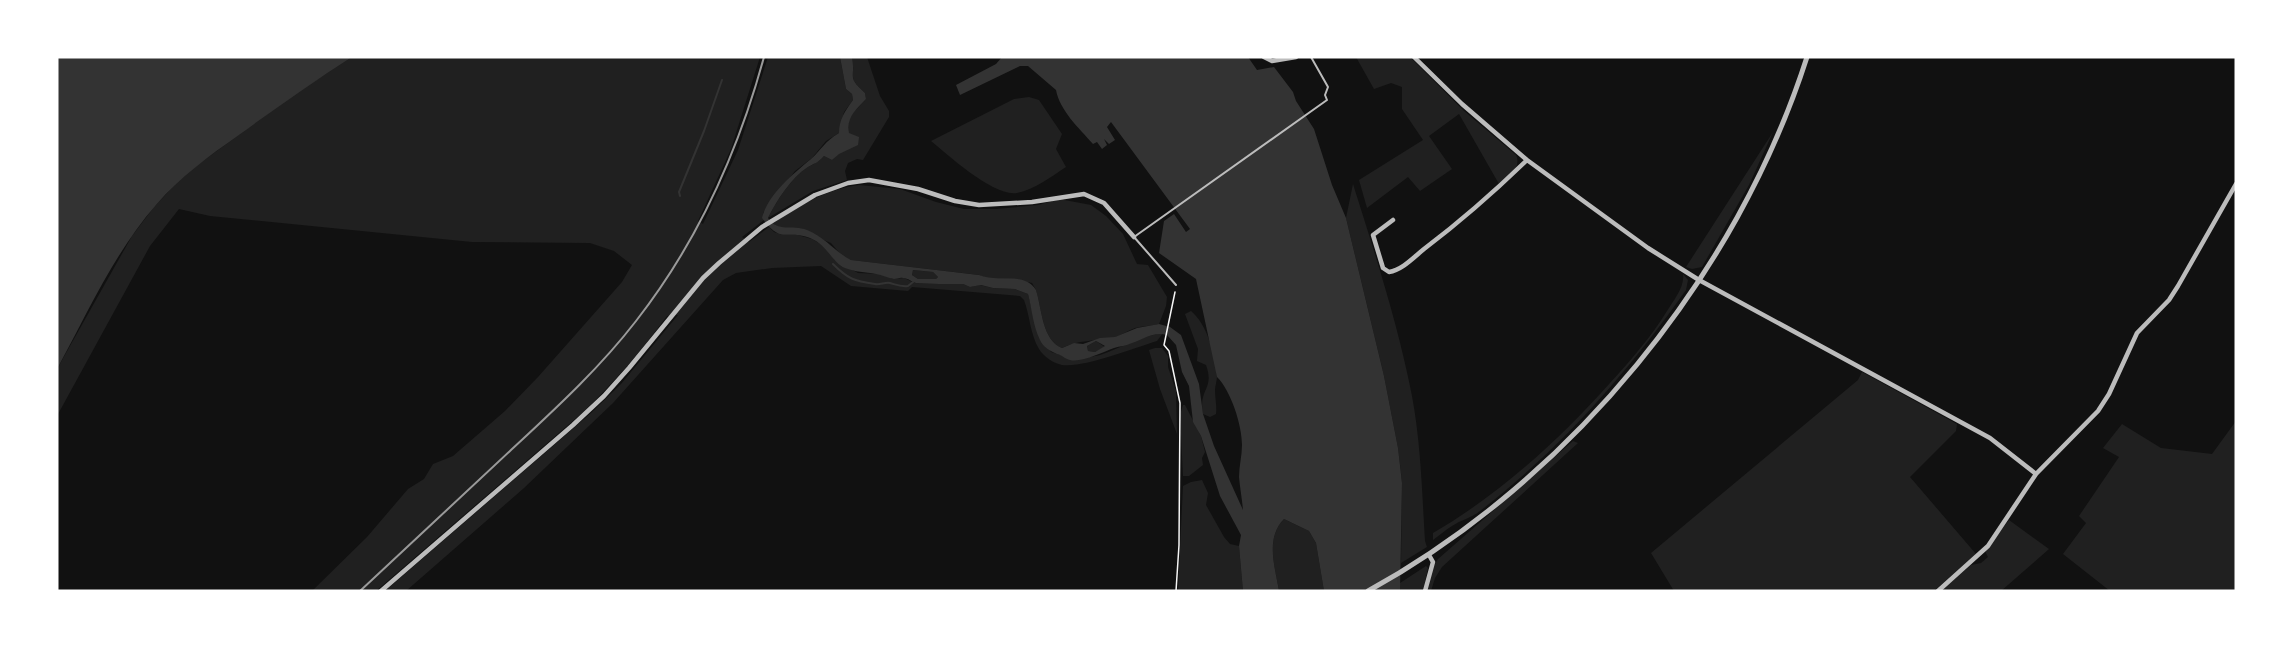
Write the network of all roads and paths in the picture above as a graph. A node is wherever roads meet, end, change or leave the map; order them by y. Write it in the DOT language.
graph roads {
  1 [pos="1264,57"];
  2 [pos="1296,57"];
  3 [pos="1311,57"];
  4 [pos="1414,57"];
  5 [pos="1807,57"];
  6 [pos="1527,160"];
  7 [pos="2236,184"];
  8 [pos="1393,220"];
  9 [pos="1134,237"];
  10 [pos="1699,280"];
  11 [pos="1176,285"];
  12 [pos="2037,474"];
  13 [pos="1429,555"];
  14 [pos="381,591"];
  15 [pos="1176,591"];
  16 [pos="1368,591"];
  17 [pos="1425,591"];
  18 [pos="1938,591"];
  1 -- 2 [label="street"];
  3 -- 9 [label="lane"];
  4 -- 6 [label="street"];
  5 -- 10 [label="street"];
  6 -- 8 [label="street"];
  6 -- 10 [label="street"];
  7 -- 12 [label="street"];
  9 -- 11 [label="lane"];
  9 -- 14 [label="street"];
  10 -- 12 [label="street"];
  10 -- 13 [label="street"];
  11 -- 15 [label="path"];
  12 -- 18 [label="street"];
  13 -- 16 [label="street"];
  13 -- 17 [label="street"];
}
